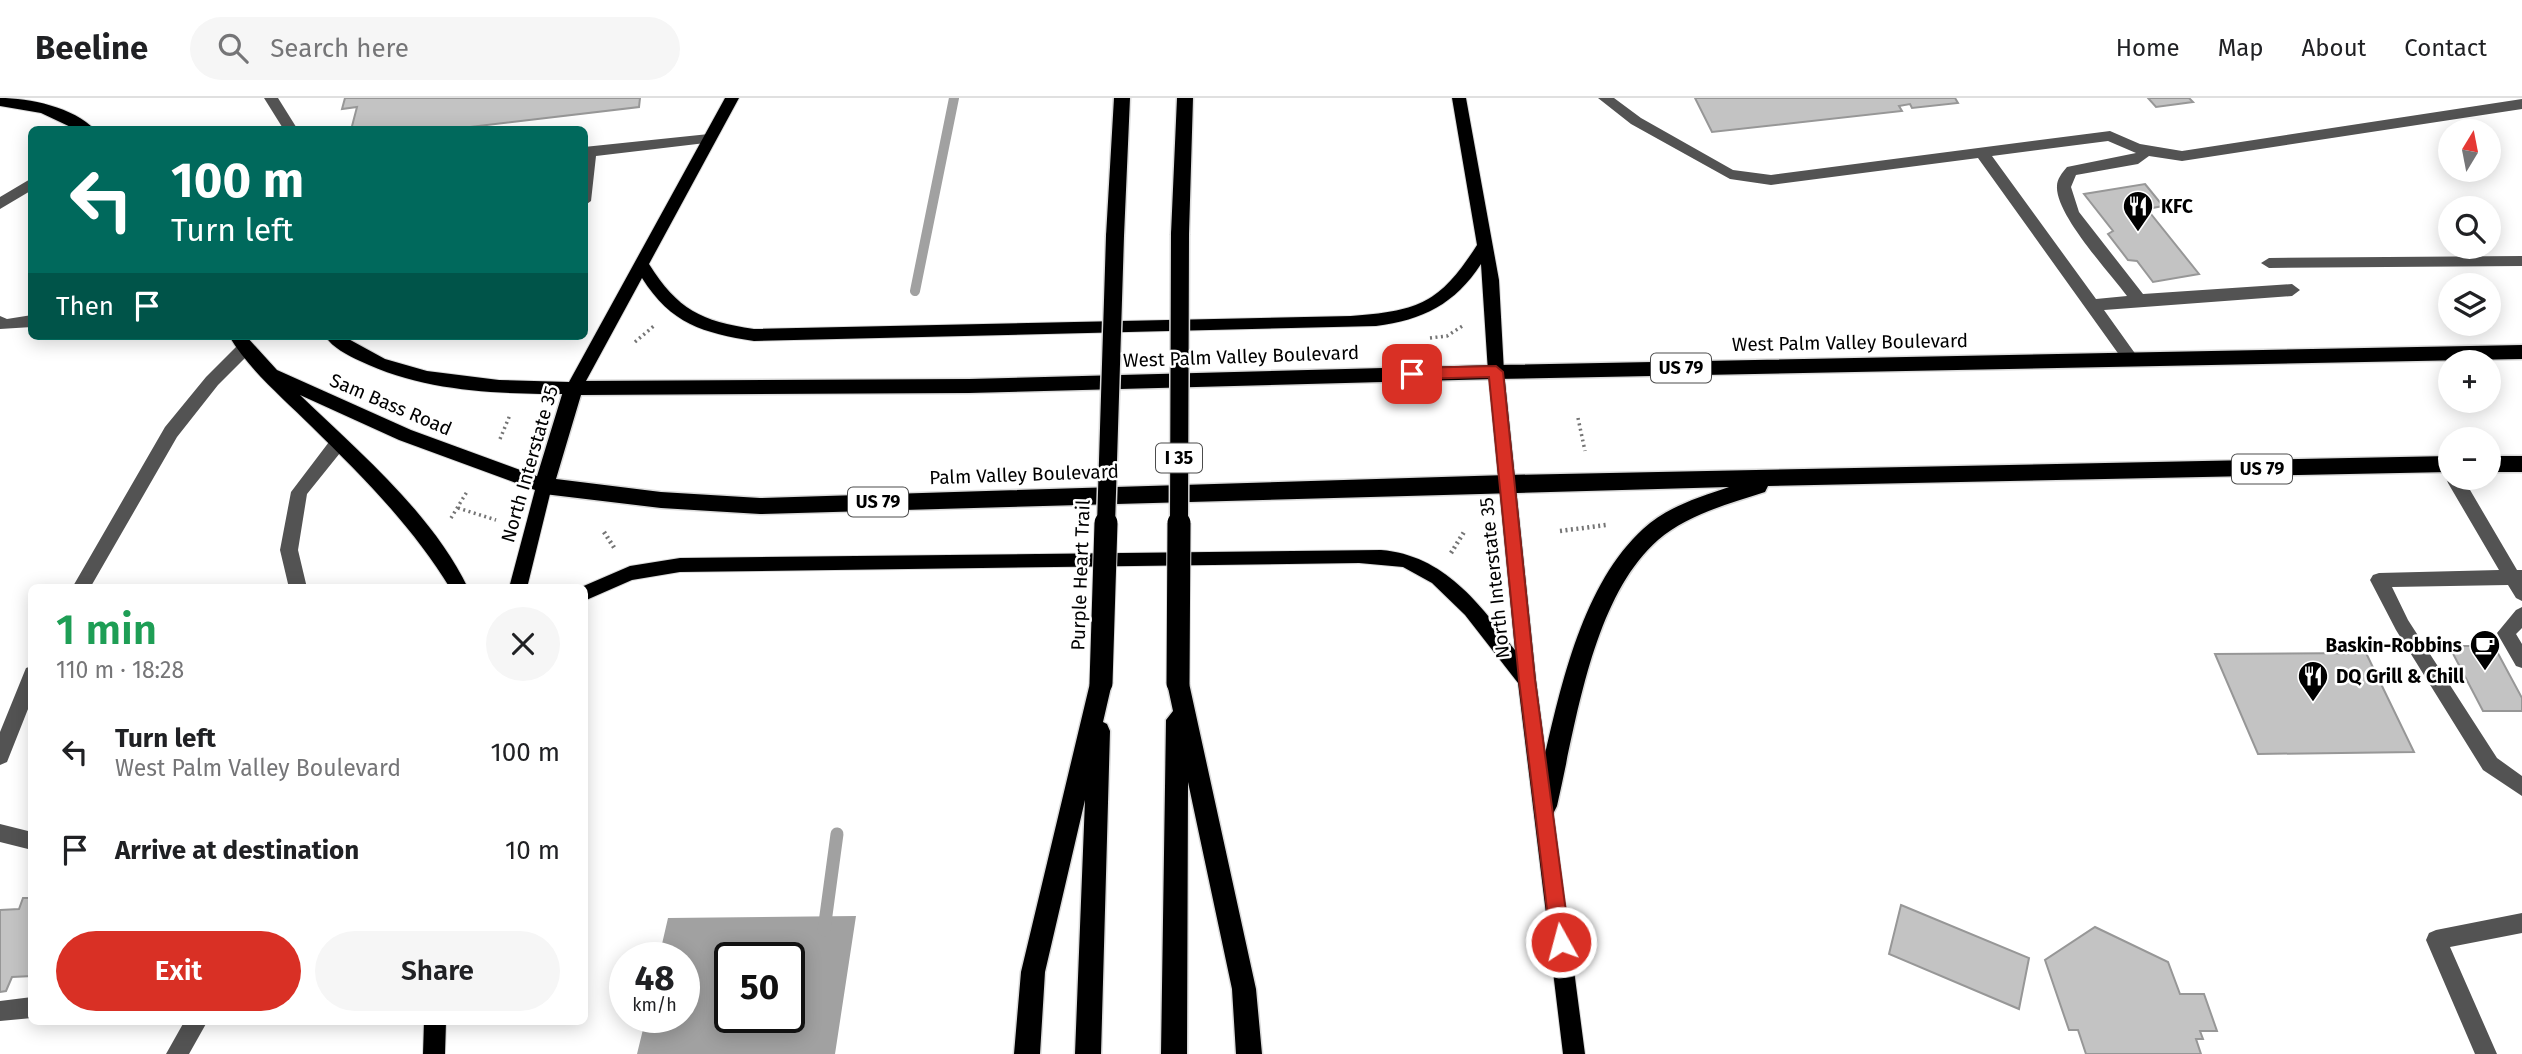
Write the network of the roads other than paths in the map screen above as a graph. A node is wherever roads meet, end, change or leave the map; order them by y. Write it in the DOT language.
graph roads {
  1 [pos="271,98"];
  2 [pos="732,98"];
  3 [pos="1122,98"];
  4 [pos="1185,98"];
  5 [pos="1459,98"];
  6 [pos="1605,98"];
  7 [pos="0,101"];
  8 [pos="2522,104"];
  9 [pos="82,126"];
  10 [pos="288,126"];
  11 [pos="709,139"];
  12 [pos="588,151"];
  13 [pos="2145,151"];
  14 [pos="1982,153"];
  15 [pos="28,186"];
  16 [pos="0,204"];
  17 [pos="1485,245"];
  18 [pos="2522,261"];
  19 [pos="2269,263"];
  20 [pos="641,264"];
  21 [pos="2292,290"];
  22 [pos="2139,300"];
  23 [pos="2095,305"];
  24 [pos="0,322"];
  25 [pos="28,322"];
  26 [pos="338,340"];
  27 [pos="242,342"];
  28 [pos="2522,352"];
  29 [pos="2131,359"];
  30 [pos="1496,372"];
  31 [pos="267,373"];
  32 [pos="574,388"];
  33 [pos="338,443"];
  34 [pos="2501,464"];
  35 [pos="2522,464"];
  36 [pos="2438,469"];
  37 [pos="1785,478"];
  38 [pos="1507,483"];
  39 [pos="544,486"];
  40 [pos="2463,490"];
  41 [pos="2519,582"];
  42 [pos="83,584"];
  43 [pos="297,584"];
  44 [pos="457,584"];
  45 [pos="519,584"];
  46 [pos="588,592"];
  47 [pos="2522,615"];
  48 [pos="2522,660"];
  49 [pos="1527,680"];
  50 [pos="1101,683"];
  51 [pos="1178,683"];
  52 [pos="28,684"];
  53 [pos="0,756"];
  54 [pos="2522,787"];
  55 [pos="1545,806"];
  56 [pos="0,834"];
  57 [pos="28,840"];
  58 [pos="2522,923"];
  59 [pos="28,1008"];
  60 [pos="0,1011"];
  61 [pos="193,1025"];
  62 [pos="435,1025"];
  63 [pos="177,1054"];
  64 [pos="434,1054"];
  65 [pos="1027,1054"];
  66 [pos="1088,1054"];
  67 [pos="1174,1054"];
  68 [pos="1249,1054"];
  69 [pos="1574,1054"];
  70 [pos="2487,1054"];
  1 -- 10 [label="lane"];
  2 -- 11 [label="main road, North Interstate 35"];
  3 -- 50 [label="highway, Purple Heart Trail, bridge"];
  4 -- 51 [label="highway, I 35, bridge"];
  5 -- 17 [label="main road, North Interstate 35"];
  6 -- 14 [label="lane"];
  7 -- 9 [label="main road"];
  8 -- 13 [label="lane"];
  11 -- 12 [label="lane"];
  11 -- 20 [label="main road, North Interstate 35"];
  13 -- 14 [label="lane"];
  13 -- 22 [label="lane"];
  14 -- 23 [label="lane"];
  15 -- 16 [label="lane"];
  17 -- 20 [label="main road"];
  17 -- 30 [label="main road, North Interstate 35"];
  18 -- 19 [label="lane"];
  20 -- 32 [label="main road, North Interstate 35"];
  21 -- 22 [label="lane"];
  22 -- 23 [label="lane"];
  23 -- 29 [label="lane"];
  24 -- 25 [label="lane"];
  26 -- 32 [label="main road, Sam Bass Road"];
  27 -- 31 [label="main road, Sam Bass Road"];
  27 -- 42 [label="lane"];
  28 -- 29 [label="highway, West Palm Valley Boulevard / US 79"];
  29 -- 30 [label="highway, West Palm Valley Boulevard / US 79"];
  30 -- 32 [label="highway, West Palm Valley Boulevard / US 79"];
  30 -- 38 [label="main road, North Interstate 35"];
  31 -- 33 [label="main road"];
  31 -- 39 [label="main road, Sam Bass Road"];
  32 -- 39 [label="highway, North Interstate 35"];
  33 -- 43 [label="lane"];
  33 -- 44 [label="main road"];
  34 -- 35 [label="highway"];
  36 -- 37 [label="highway, US 79"];
  37 -- 38 [label="highway, US 79"];
  37 -- 55 [label="highway"];
  38 -- 39 [label="highway, Palm Valley Boulevard / US 79"];
  38 -- 49 [label="main road, North Interstate 35"];
  39 -- 45 [label="main road, North Interstate 35"];
  40 -- 41 [label="lane"];
  41 -- 54 [label="lane"];
  46 -- 49 [label="main road"];
  47 -- 48 [label="lane"];
  49 -- 55 [label="main road, North Interstate 35"];
  50 -- 65 [label="highway"];
  50 -- 66 [label="highway, Purple Heart Trail"];
  51 -- 67 [label="highway, I 35"];
  51 -- 68 [label="highway"];
  52 -- 53 [label="lane"];
  55 -- 69 [label="main road, North Interstate 35"];
  56 -- 57 [label="lane"];
  58 -- 70 [label="lane"];
  59 -- 60 [label="lane"];
  61 -- 63 [label="lane"];
  62 -- 64 [label="main road"];
}
